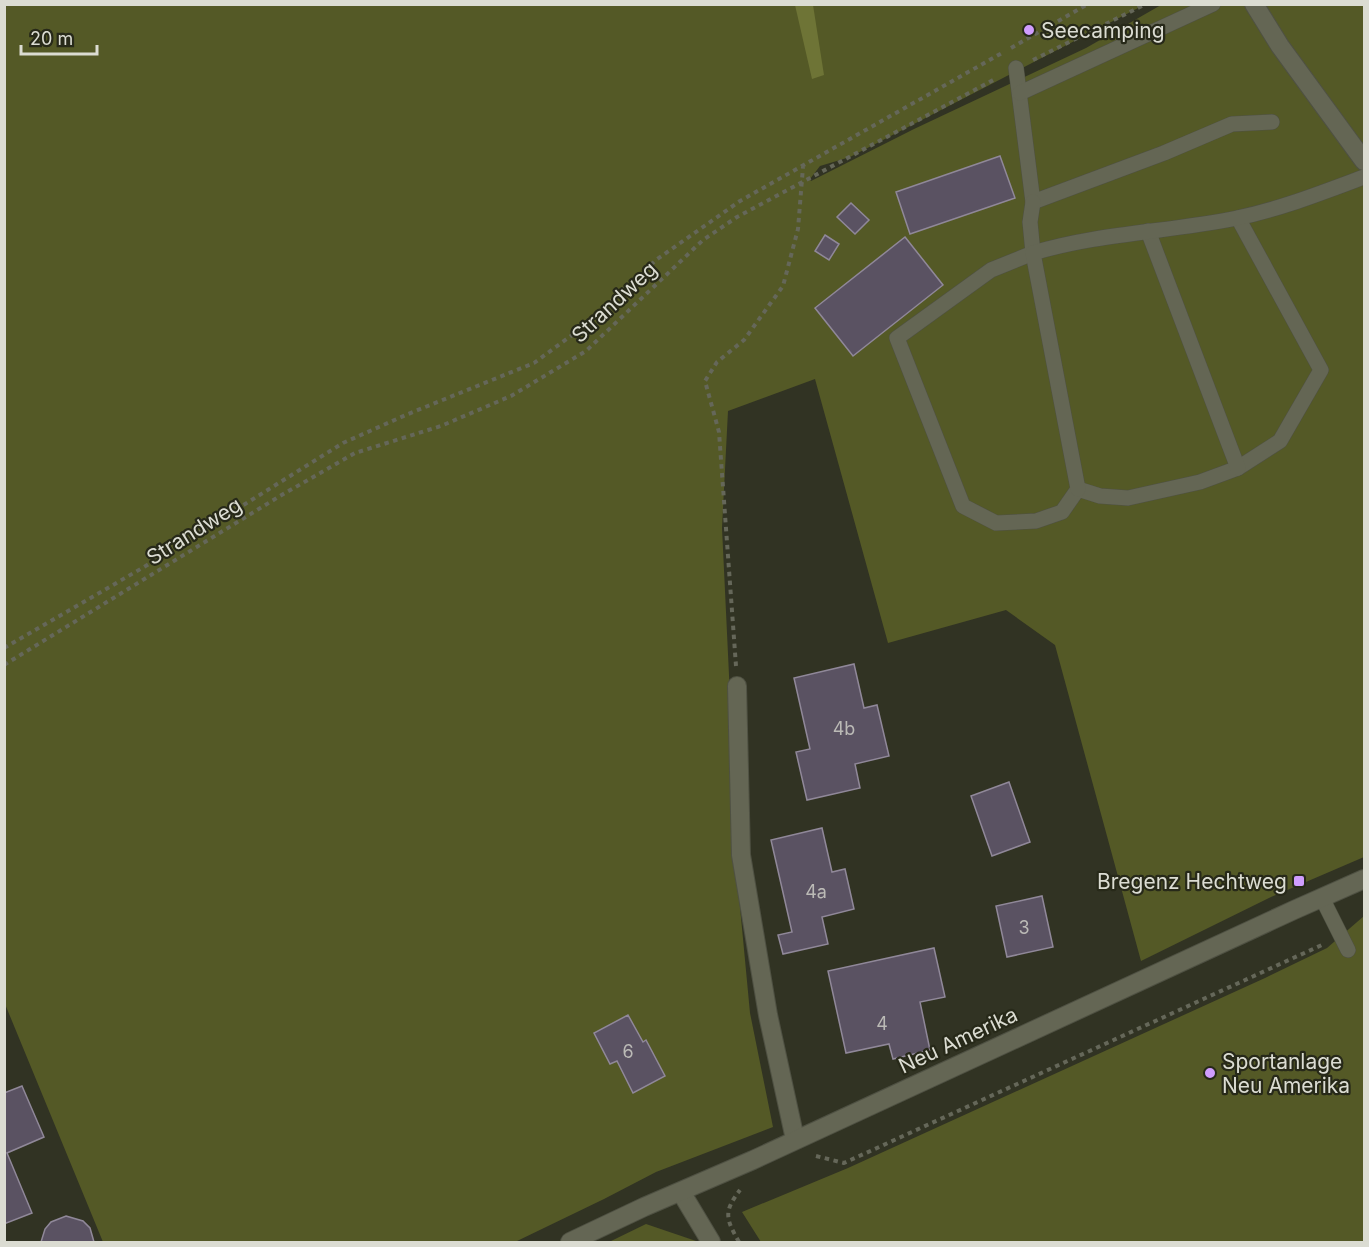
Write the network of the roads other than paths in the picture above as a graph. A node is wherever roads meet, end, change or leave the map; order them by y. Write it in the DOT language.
graph roads {
  1 [pos="1213,4"];
  2 [pos="1254,4"];
  3 [pos="1016,68"];
  4 [pos="1020,93"];
  5 [pos="1272,122"];
  6 [pos="1365,161"];
  7 [pos="1365,177"];
  8 [pos="1033,202"];
  9 [pos="1238,218"];
  10 [pos="1148,231"];
  11 [pos="1033,253"];
  12 [pos="1238,468"];
  13 [pos="1078,489"];
  14 [pos="737,686"];
  15 [pos="1365,879"];
  16 [pos="1323,898"];
  17 [pos="1348,950"];
  18 [pos="795,1139"];
  19 [pos="681,1192"];
  20 [pos="570,1242"];
  21 [pos="711,1242"];
  1 -- 4 [label="lane"];
  2 -- 6 [label="street"];
  3 -- 4 [label="lane"];
  4 -- 8 [label="lane"];
  5 -- 8 [label="lane"];
  7 -- 9 [label="lane"];
  8 -- 11 [label="lane"];
  9 -- 10 [label="lane"];
  9 -- 12 [label="lane"];
  10 -- 11 [label="lane"];
  10 -- 12 [label="lane"];
  11 -- 13 [label="lane"];
  11 -- 13 [label="lane"];
  12 -- 13 [label="lane"];
  14 -- 18 [label="street"];
  15 -- 16 [label="street, Neu Amerika"];
  16 -- 17 [label="lane"];
  16 -- 18 [label="street, Neu Amerika"];
  18 -- 19 [label="street, Neu Amerika"];
  19 -- 20 [label="street, Neu Amerika"];
  19 -- 21 [label="street"];
}
